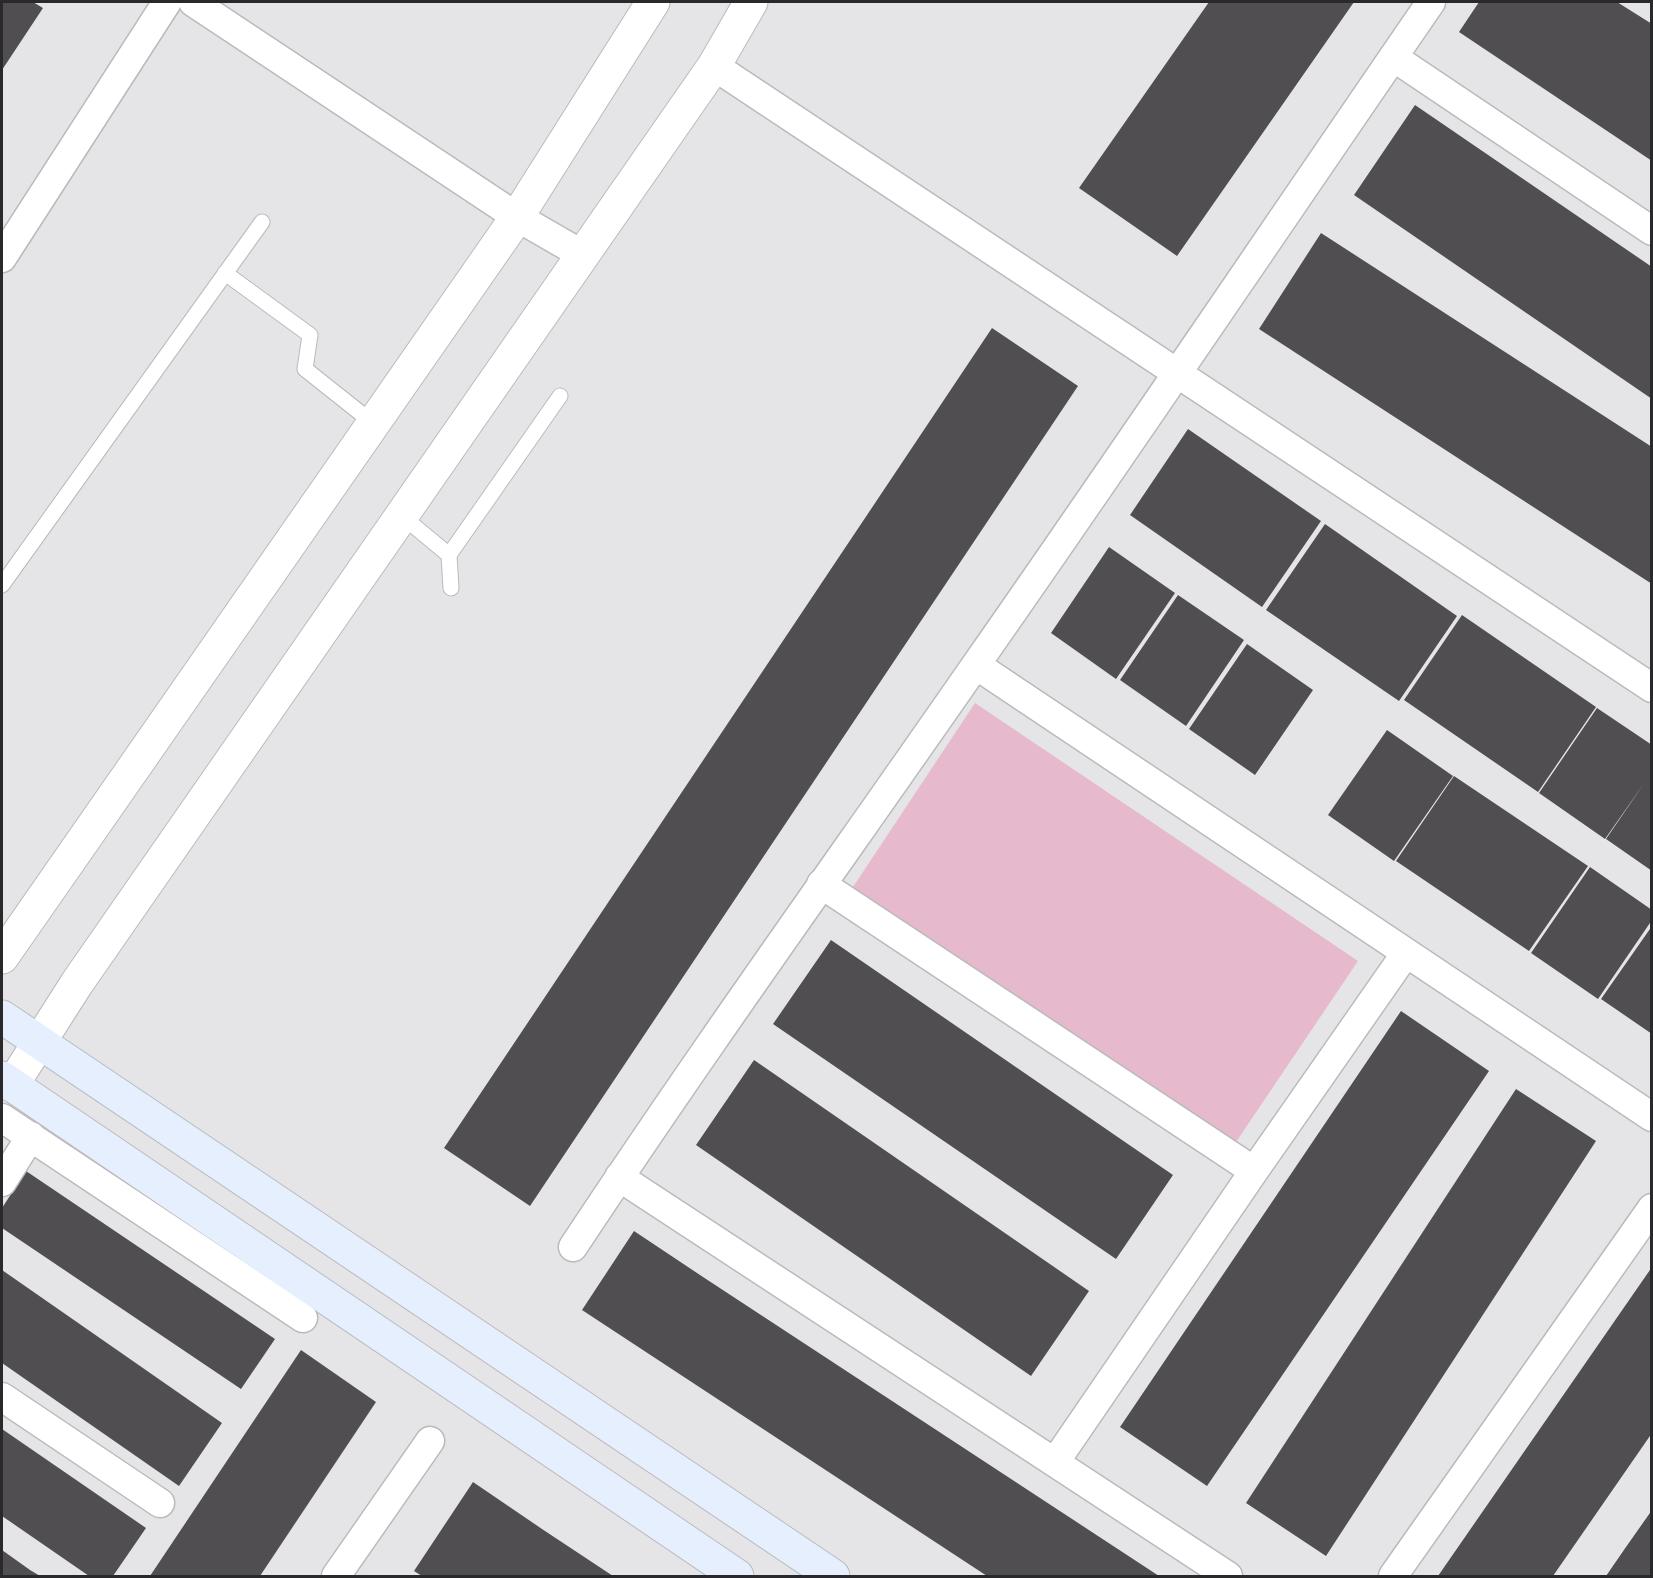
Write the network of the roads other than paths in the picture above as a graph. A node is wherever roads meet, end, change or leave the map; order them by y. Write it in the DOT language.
graph roads {
  1 [pos="167,2"];
  2 [pos="192,2"];
  3 [pos="653,2"];
  4 [pos="751,2"];
  5 [pos="1431,2"];
  6 [pos="1393,57"];
  7 [pos="714,66"];
  8 [pos="517,217"];
  9 [pos="262,222"];
  10 [pos="1652,231"];
  11 [pos="583,255"];
  12 [pos="2,258"];
  13 [pos="225,273"];
  14 [pos="1176,373"];
  15 [pos="560,396"];
  16 [pos="373,423"];
  17 [pos="402,516"];
  18 [pos="449,555"];
  19 [pos="2,585"];
  20 [pos="451,588"];
  21 [pos="976,665"];
  22 [pos="1652,688"];
  23 [pos="821,884"];
  24 [pos="1406,953"];
  25 [pos="2,957"];
  26 [pos="2,1017"];
  27 [pos="39,1042"];
  28 [pos="7,1081"];
  29 [pos="1652,1116"];
  30 [pos="2,1118"];
  31 [pos="31,1137"];
  32 [pos="1254,1171"];
  33 [pos="619,1177"];
  34 [pos="2,1182"];
  35 [pos="1652,1208"];
  36 [pos="573,1247"];
  37 [pos="303,1318"];
  38 [pos="2,1397"];
  39 [pos="430,1441"];
  40 [pos="1055,1462"];
  41 [pos="160,1503"];
  42 [pos="336,1576"];
  43 [pos="737,1576"];
  44 [pos="833,1576"];
  45 [pos="1228,1576"];
  46 [pos="1393,1576"];
  1 -- 12 [label="street"];
  2 -- 8 [label="street"];
  3 -- 8 [label="street"];
  4 -- 7 [label="street"];
  5 -- 6 [label="street"];
  6 -- 10 [label="street"];
  6 -- 14 [label="street"];
  7 -- 11 [label="street"];
  7 -- 14 [label="street"];
  8 -- 11 [label="street"];
  8 -- 16 [label="street"];
  9 -- 13 [label="lane"];
  11 -- 17 [label="street"];
  13 -- 16 [label="lane"];
  13 -- 19 [label="lane"];
  14 -- 21 [label="street"];
  14 -- 22 [label="street"];
  15 -- 18 [label="lane"];
  16 -- 25 [label="street"];
  17 -- 18 [label="lane"];
  17 -- 27 [label="street"];
  18 -- 20 [label="lane"];
  21 -- 23 [label="street"];
  21 -- 24 [label="street"];
  23 -- 32 [label="street"];
  23 -- 33 [label="street"];
  24 -- 29 [label="street"];
  24 -- 32 [label="street"];
  26 -- 27 [label="main road"];
  27 -- 28 [label="street"];
  27 -- 44 [label="main road"];
  28 -- 43 [label="main road"];
  30 -- 31 [label="street"];
  31 -- 34 [label="street"];
  31 -- 37 [label="street"];
  32 -- 40 [label="street"];
  33 -- 36 [label="street"];
  33 -- 40 [label="street"];
  35 -- 46 [label="street"];
  38 -- 41 [label="street"];
  39 -- 42 [label="street"];
  40 -- 45 [label="street"];
}
